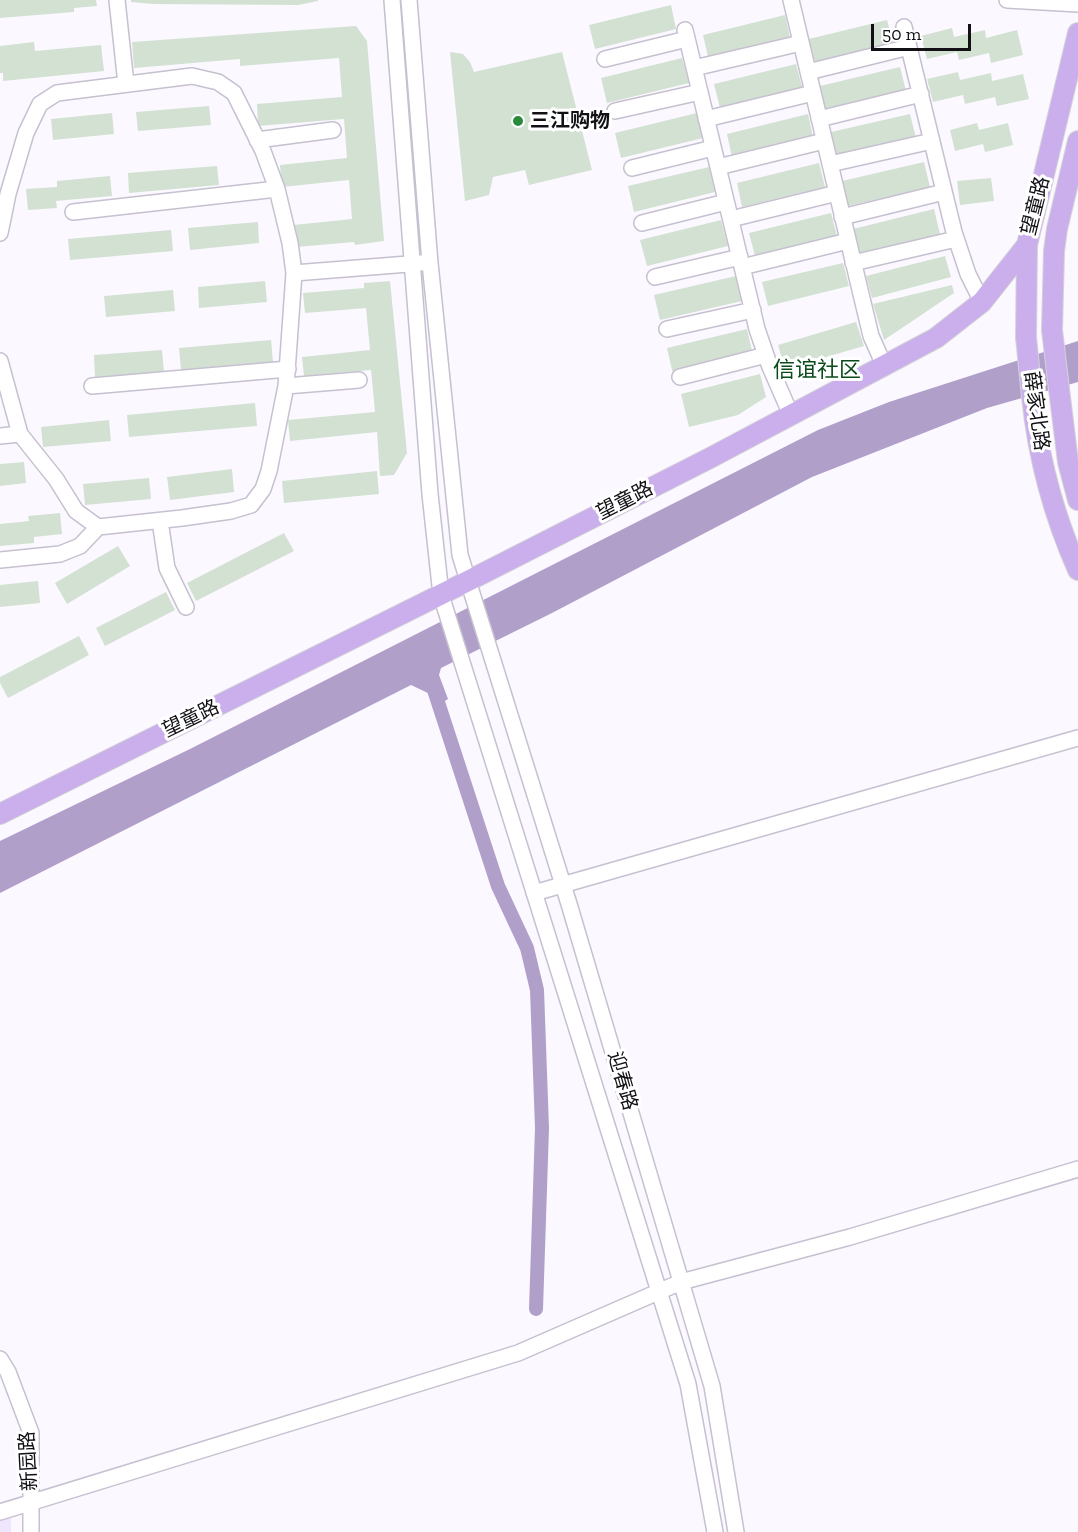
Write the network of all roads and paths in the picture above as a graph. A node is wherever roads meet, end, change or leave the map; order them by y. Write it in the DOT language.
graph roads {
  1 [pos="117,0"];
  2 [pos="392,0"];
  3 [pos="410,0"];
  4 [pos="791,0"];
  5 [pos="1007,0"];
  6 [pos="1078,4"];
  7 [pos="904,27"];
  8 [pos="1078,33"];
  9 [pos="801,44"];
  10 [pos="909,47"];
  11 [pos="605,59"];
  12 [pos="694,68"];
  13 [pos="808,72"];
  14 [pos="126,84"];
  15 [pos="700,92"];
  16 [pos="813,93"];
  17 [pos="921,94"];
  18 [pos="615,111"];
  19 [pos="819,118"];
  20 [pos="706,119"];
  21 [pos="333,130"];
  22 [pos="257,140"];
  23 [pos="824,141"];
  24 [pos="932,141"];
  25 [pos="1078,141"];
  26 [pos="713,148"];
  27 [pos="830,164"];
  28 [pos="718,166"];
  29 [pos="632,168"];
  30 [pos="277,189"];
  31 [pos="944,192"];
  32 [pos="837,194"];
  33 [pos="726,202"];
  34 [pos="73,212"];
  35 [pos="842,217"];
  36 [pos="731,219"];
  37 [pos="642,223"];
  38 [pos="0,233"];
  39 [pos="956,239"];
  40 [pos="848,241"];
  41 [pos="1027,245"];
  42 [pos="741,262"];
  43 [pos="412,263"];
  44 [pos="430,263"];
  45 [pos="853,263"];
  46 [pos="1053,268"];
  47 [pos="294,273"];
  48 [pos="655,277"];
  49 [pos="982,302"];
  50 [pos="753,310"];
  51 [pos="667,329"];
  52 [pos="766,356"];
  53 [pos="0,361"];
  54 [pos="884,365"];
  55 [pos="288,369"];
  56 [pos="680,377"];
  57 [pos="359,380"];
  58 [pos="92,386"];
  59 [pos="286,386"];
  60 [pos="791,415"];
  61 [pos="20,434"];
  62 [pos="0,436"];
  63 [pos="1078,500"];
  64 [pos="160,521"];
  65 [pos="98,527"];
  66 [pos="0,560"];
  67 [pos="1078,570"];
  68 [pos="468,581"];
  69 [pos="441,595"];
  70 [pos="186,608"];
  71 [pos="1078,738"];
  72 [pos="0,814"];
  73 [pos="564,886"];
  74 [pos="534,893"];
  75 [pos="1078,1169"];
  76 [pos="681,1282"];
  77 [pos="659,1293"];
  78 [pos="0,1359"];
  79 [pos="31,1504"];
  80 [pos="0,1512"];
  81 [pos="31,1532"];
  82 [pos="715,1532"];
  83 [pos="736,1532"];
  1 -- 14 [label="street"];
  2 -- 43 [label="street, 迎春路"];
  3 -- 44 [label="street, 迎春路"];
  4 -- 9 [label="street"];
  5 -- 6 [label="street"];
  7 -- 10 [label="street"];
  8 -- 41 [label="main road, 望童路"];
  9 -- 12 [label="street"];
  9 -- 13 [label="street"];
  10 -- 13 [label="street"];
  10 -- 17 [label="street"];
  11 -- 12 [label="street"];
  12 -- 15 [label="street"];
  13 -- 16 [label="street"];
  14 -- 22 [label="street"];
  14 -- 38 [label="street"];
  15 -- 18 [label="street"];
  15 -- 20 [label="street"];
  16 -- 19 [label="street"];
  16 -- 20 [label="street"];
  17 -- 19 [label="street"];
  17 -- 24 [label="street"];
  19 -- 23 [label="street"];
  20 -- 26 [label="street"];
  21 -- 22 [label="street"];
  22 -- 30 [label="street"];
  23 -- 27 [label="street"];
  23 -- 28 [label="street"];
  24 -- 27 [label="street"];
  24 -- 31 [label="street"];
  25 -- 46 [label="main road, 望童路"];
  26 -- 28 [label="street"];
  26 -- 29 [label="street"];
  27 -- 32 [label="street"];
  28 -- 33 [label="street"];
  30 -- 34 [label="street"];
  30 -- 47 [label="street"];
  31 -- 35 [label="street"];
  31 -- 39 [label="street"];
  32 -- 35 [label="street"];
  32 -- 36 [label="street"];
  33 -- 36 [label="street"];
  33 -- 37 [label="street"];
  35 -- 40 [label="street"];
  36 -- 42 [label="street"];
  39 -- 45 [label="street"];
  39 -- 49 [label="street"];
  40 -- 42 [label="street"];
  40 -- 45 [label="street"];
  41 -- 49 [label="main road, 望童路"];
  41 -- 67 [label="main road, 薛家北路, bridge"];
  42 -- 48 [label="street"];
  42 -- 50 [label="street"];
  43 -- 44 [label="street"];
  43 -- 47 [label="street"];
  43 -- 69 [label="street, 迎春路"];
  44 -- 68 [label="street, 迎春路"];
  45 -- 54 [label="street"];
  46 -- 63 [label="main road, 薛家北路, bridge"];
  47 -- 55 [label="street"];
  49 -- 54 [label="main road, 望童路"];
  50 -- 51 [label="street"];
  50 -- 52 [label="street"];
  52 -- 56 [label="street"];
  52 -- 60 [label="street"];
  53 -- 61 [label="street"];
  54 -- 60 [label="main road, 望童路"];
  55 -- 58 [label="street"];
  55 -- 59 [label="street"];
  57 -- 59 [label="street"];
  59 -- 64 [label="street"];
  60 -- 68 [label="main road, 望童路"];
  61 -- 62 [label="street"];
  61 -- 65 [label="street"];
  64 -- 65 [label="street"];
  64 -- 70 [label="street"];
  65 -- 66 [label="street"];
  68 -- 69 [label="main road, 望童路"];
  68 -- 73 [label="street, 迎春路"];
  69 -- 72 [label="main road, 望童路"];
  69 -- 74 [label="street, 迎春路"];
  71 -- 73 [label="street"];
  73 -- 74 [label="street"];
  73 -- 76 [label="street, 迎春路"];
  74 -- 77 [label="street, 迎春路"];
  75 -- 76 [label="street"];
  76 -- 77 [label="street"];
  76 -- 83 [label="street, 迎春路"];
  77 -- 79 [label="street"];
  77 -- 82 [label="street, 迎春路"];
  78 -- 79 [label="street, 新园路"];
  79 -- 80 [label="street"];
  79 -- 81 [label="street, 新园路"];
}
